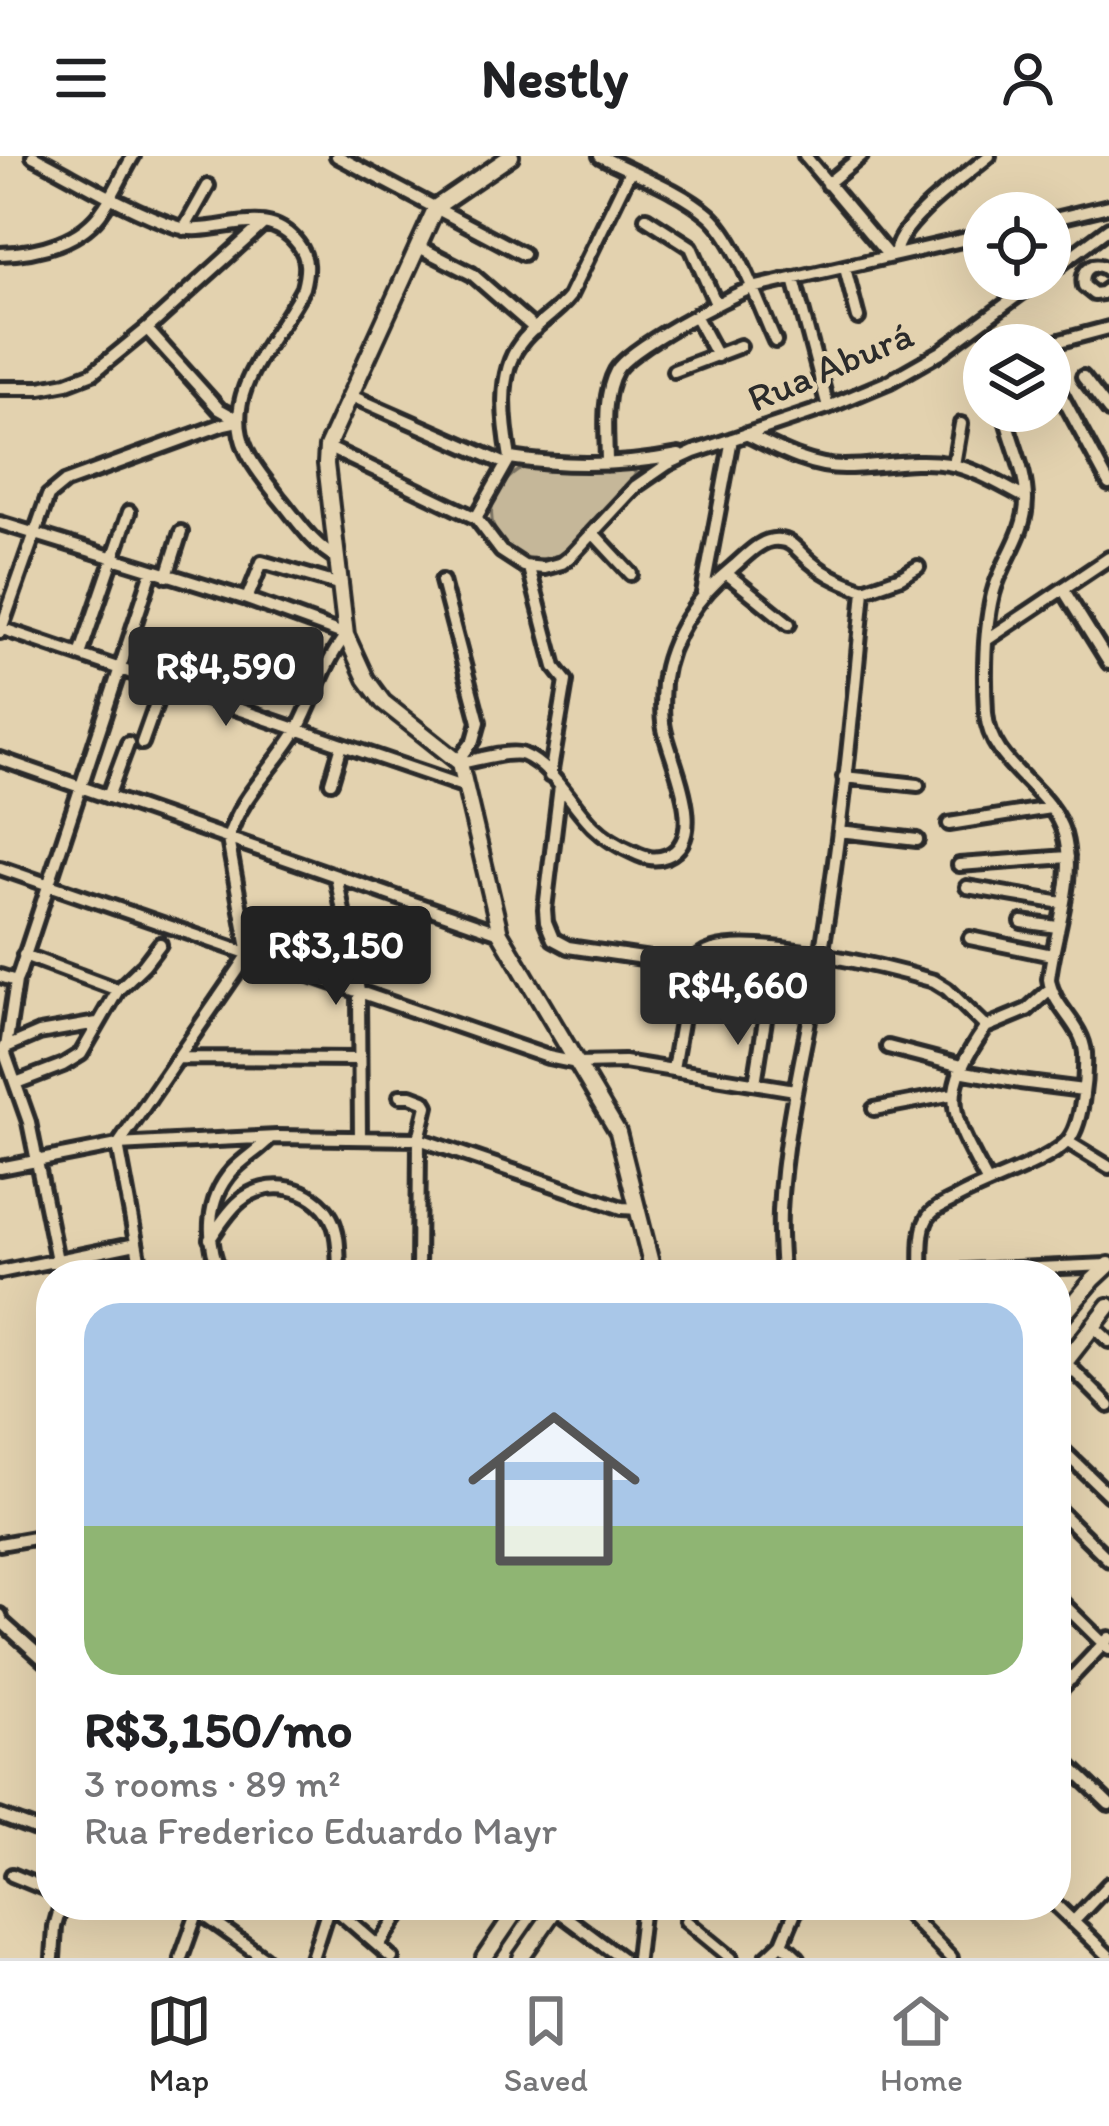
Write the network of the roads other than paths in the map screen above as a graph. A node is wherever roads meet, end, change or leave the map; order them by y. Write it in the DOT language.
graph roads {
  1 [pos="33,156"];
  2 [pos="133,156"];
  3 [pos="337,156"];
  4 [pos="511,156"];
  5 [pos="600,156"];
  6 [pos="805,156"];
  7 [pos="861,156"];
  8 [pos="989,156"];
  9 [pos="630,171"];
  10 [pos="827,184"];
  11 [pos="208,187"];
  12 [pos="111,196"];
  13 [pos="1109,206"];
  14 [pos="436,207"];
  15 [pos="1083,212"];
  16 [pos="1071,215"];
  17 [pos="646,218"];
  18 [pos="263,224"];
  19 [pos="1109,228"];
  20 [pos="184,230"];
  21 [pos="1096,238"];
  22 [pos="963,240"];
  23 [pos="417,246"];
  24 [pos="1078,250"];
  25 [pos="0,254"];
  26 [pos="523,254"];
  27 [pos="892,255"];
  28 [pos="1071,256"];
  29 [pos="1089,267"];
  30 [pos="844,268"];
  31 [pos="1109,271"];
  32 [pos="794,279"];
  33 [pos="752,288"];
  34 [pos="1108,291"];
  35 [pos="1011,300"];
  36 [pos="716,304"];
  37 [pos="696,317"];
  38 [pos="858,318"];
  39 [pos="147,328"];
  40 [pos="1109,328"];
  41 [pos="535,329"];
  42 [pos="1071,338"];
  43 [pos="775,341"];
  44 [pos="740,346"];
  45 [pos="718,356"];
  46 [pos="674,371"];
  47 [pos="1083,377"];
  48 [pos="0,388"];
  49 [pos="350,395"];
  50 [pos="828,406"];
  51 [pos="1109,411"];
  52 [pos="1071,413"];
  53 [pos="237,420"];
  54 [pos="961,424"];
  55 [pos="1011,432"];
  56 [pos="746,434"];
  57 [pos="732,439"];
  58 [pos="327,447"];
  59 [pos="694,452"];
  60 [pos="508,461"];
  61 [pos="638,463"];
  62 [pos="607,464"];
  63 [pos="955,465"];
  64 [pos="1109,484"];
  65 [pos="636,486"];
  66 [pos="1026,499"];
  67 [pos="130,512"];
  68 [pos="476,518"];
  69 [pos="0,523"];
  70 [pos="181,532"];
  71 [pos="592,533"];
  72 [pos="33,534"];
  73 [pos="114,557"];
  74 [pos="337,558"];
  75 [pos="1109,559"];
  76 [pos="918,567"];
  77 [pos="530,568"];
  78 [pos="152,571"];
  79 [pos="726,572"];
  80 [pos="631,574"];
  81 [pos="167,576"];
  82 [pos="442,581"];
  83 [pos="341,585"];
  84 [pos="1063,589"];
  85 [pos="864,590"];
  86 [pos="703,596"];
  87 [pos="247,599"];
  88 [pos="789,624"];
  89 [pos="0,629"];
  90 [pos="346,635"];
  91 [pos="988,639"];
  92 [pos="80,656"];
  93 [pos="1109,663"];
  94 [pos="119,669"];
  95 [pos="163,684"];
  96 [pos="297,730"];
  97 [pos="128,743"];
  98 [pos="142,743"];
  99 [pos="342,745"];
  100 [pos="0,759"];
  101 [pos="459,762"];
  102 [pos="550,776"];
  103 [pos="844,777"];
  104 [pos="331,782"];
  105 [pos="918,785"];
  106 [pos="560,786"];
  107 [pos="81,787"];
  108 [pos="466,788"];
  109 [pos="108,796"];
  110 [pos="1051,808"];
  111 [pos="950,824"];
  112 [pos="838,831"];
  113 [pos="228,838"];
  114 [pos="917,840"];
  115 [pos="1068,856"];
  116 [pos="959,865"];
  117 [pos="0,868"];
  118 [pos="336,876"];
  119 [pos="48,884"];
  120 [pos="967,887"];
  121 [pos="1062,903"];
  122 [pos="1022,922"];
  123 [pos="1057,928"];
  124 [pos="500,933"];
  125 [pos="970,938"];
  126 [pos="160,944"];
  127 [pos="249,954"];
  128 [pos="24,955"];
  129 [pos="1052,955"];
  130 [pos="821,956"];
  131 [pos="691,965"];
  132 [pos="0,976"];
  133 [pos="16,981"];
  134 [pos="1050,989"];
  135 [pos="118,990"];
  136 [pos="359,991"];
  137 [pos="765,1020"];
  138 [pos="97,1023"];
  139 [pos="986,1028"];
  140 [pos="888,1047"];
  141 [pos="3,1056"];
  142 [pos="178,1058"];
  143 [pos="359,1059"];
  144 [pos="578,1063"];
  145 [pos="960,1068"];
  146 [pos="674,1069"];
  147 [pos="16,1083"];
  148 [pos="755,1083"];
  149 [pos="795,1090"];
  150 [pos="1083,1090"];
  151 [pos="953,1094"];
  152 [pos="400,1096"];
  153 [pos="874,1108"];
  154 [pos="360,1137"];
  155 [pos="270,1138"];
  156 [pos="419,1139"];
  157 [pos="1068,1142"];
  158 [pos="118,1145"];
  159 [pos="37,1161"];
  160 [pos="1109,1166"];
  161 [pos="0,1168"];
  162 [pos="988,1183"];
  163 [pos="639,1209"];
  164 [pos="210,1239"];
  165 [pos="136,1244"];
  166 [pos="56,1260"];
  167 [pos="84,1260"];
  168 [pos="139,1260"];
  169 [pos="216,1260"];
  170 [pos="338,1260"];
  171 [pos="418,1260"];
  172 [pos="651,1260"];
  173 [pos="782,1260"];
  174 [pos="922,1260"];
  175 [pos="1108,1265"];
  176 [pos="1071,1267"];
  177 [pos="36,1270"];
  178 [pos="0,1272"];
  179 [pos="1109,1306"];
  180 [pos="1071,1307"];
  181 [pos="1092,1325"];
  182 [pos="1109,1341"];
  183 [pos="1071,1353"];
  184 [pos="1071,1377"];
  185 [pos="1109,1406"];
  186 [pos="1071,1458"];
  187 [pos="1109,1495"];
  188 [pos="1071,1523"];
  189 [pos="36,1537"];
  190 [pos="0,1544"];
  191 [pos="1109,1560"];
  192 [pos="1071,1611"];
  193 [pos="0,1620"];
  194 [pos="1107,1644"];
  195 [pos="36,1652"];
  196 [pos="1071,1679"];
  197 [pos="1071,1767"];
  198 [pos="1109,1804"];
  199 [pos="0,1816"];
  200 [pos="36,1829"];
  201 [pos="12,1875"];
  202 [pos="1109,1884"];
  203 [pos="36,1885"];
  204 [pos="57,1920"];
  205 [pos="192,1920"];
  206 [pos="213,1920"];
  207 [pos="325,1920"];
  208 [pos="348,1920"];
  209 [pos="396,1920"];
  210 [pos="510,1920"];
  211 [pos="547,1920"];
  212 [pos="573,1920"];
  213 [pos="641,1920"];
  214 [pos="792,1920"];
  215 [pos="914,1920"];
  216 [pos="686,1921"];
  217 [pos="1073,1922"];
  218 [pos="782,1943"];
  219 [pos="379,1945"];
  220 [pos="1109,1956"];
  221 [pos="53,1958"];
  222 [pos="181,1958"];
  223 [pos="264,1958"];
  224 [pos="312,1958"];
  225 [pos="392,1958"];
  226 [pos="484,1958"];
  227 [pos="521,1958"];
  228 [pos="621,1958"];
  229 [pos="637,1958"];
  230 [pos="731,1958"];
  231 [pos="766,1958"];
  232 [pos="798,1958"];
  233 [pos="951,1958"];
  1 -- 12 [label="street"];
  2 -- 12 [label="street"];
  3 -- 14 [label="street"];
  4 -- 14 [label="main road"];
  5 -- 9 [label="street"];
  6 -- 10 [label="street"];
  7 -- 10 [label="street"];
  8 -- 27 [label="street"];
  9 -- 33 [label="street"];
  9 -- 41 [label="street"];
  10 -- 27 [label="street"];
  11 -- 20 [label="street"];
  12 -- 20 [label="street"];
  12 -- 25 [label="street"];
  13 -- 15 [label="street"];
  14 -- 23 [label="main road"];
  14 -- 26 [label="street"];
  15 -- 16 [label="street"];
  15 -- 21 [label="street"];
  17 -- 36 [label="street"];
  18 -- 20 [label="street"];
  18 -- 39 [label="street"];
  18 -- 53 [label="street"];
  19 -- 21 [label="street"];
  21 -- 24 [label="street"];
  22 -- 27 [label="street"];
  23 -- 41 [label="street"];
  23 -- 49 [label="main road"];
  24 -- 28 [label="street"];
  24 -- 29 [label="street"];
  27 -- 30 [label="street"];
  29 -- 31 [label="street"];
  29 -- 34 [label="street"];
  30 -- 32 [label="street"];
  30 -- 38 [label="street"];
  32 -- 33 [label="street"];
  32 -- 50 [label="street"];
  33 -- 36 [label="street"];
  33 -- 43 [label="street"];
  35 -- 50 [label="street, Rua Aburá"];
  36 -- 37 [label="street"];
  37 -- 45 [label="street"];
  37 -- 62 [label="street"];
  39 -- 48 [label="street"];
  39 -- 53 [label="street"];
  40 -- 42 [label="street"];
  41 -- 60 [label="street"];
  44 -- 45 [label="street"];
  45 -- 46 [label="street"];
  47 -- 51 [label="street"];
  49 -- 58 [label="main road"];
  49 -- 60 [label="street, Rua Aburá"];
  50 -- 56 [label="street, Rua Aburá"];
  52 -- 64 [label="street"];
  53 -- 72 [label="street"];
  53 -- 74 [label="street"];
  54 -- 63 [label="street"];
  55 -- 66 [label="street"];
  56 -- 57 [label="street, Rua Aburá"];
  56 -- 63 [label="street"];
  57 -- 59 [label="street, Rua Aburá"];
  57 -- 86 [label="street"];
  58 -- 68 [label="street"];
  58 -- 74 [label="main road"];
  59 -- 61 [label="street, Rua Aburá"];
  59 -- 65 [label="street, Rua Aburá"];
  60 -- 62 [label="street, Rua Aburá"];
  60 -- 68 [label="street"];
  61 -- 62 [label="street, Rua Aburá"];
  61 -- 65 [label="street"];
  63 -- 66 [label="street"];
  65 -- 71 [label="street, Rua Aburá"];
  66 -- 91 [label="street"];
  67 -- 73 [label="street"];
  68 -- 77 [label="street"];
  69 -- 72 [label="street"];
  70 -- 81 [label="street"];
  71 -- 77 [label="street, Rua Aburá"];
  71 -- 80 [label="street"];
  72 -- 73 [label="street"];
  72 -- 89 [label="street"];
  73 -- 78 [label="street"];
  73 -- 92 [label="street"];
  74 -- 83 [label="main road"];
  75 -- 84 [label="street"];
  76 -- 85 [label="street"];
  77 -- 102 [label="street"];
  78 -- 81 [label="street"];
  78 -- 94 [label="street"];
  79 -- 85 [label="street"];
  79 -- 86 [label="street"];
  79 -- 88 [label="street"];
  81 -- 87 [label="street"];
  82 -- 101 [label="street"];
  83 -- 87 [label="street"];
  83 -- 90 [label="main road"];
  84 -- 91 [label="street"];
  84 -- 93 [label="street"];
  85 -- 103 [label="street"];
  86 -- 106 [label="street"];
  87 -- 90 [label="street"];
  89 -- 92 [label="street"];
  90 -- 96 [label="street"];
  90 -- 101 [label="main road"];
  91 -- 110 [label="street"];
  92 -- 94 [label="street"];
  94 -- 95 [label="street"];
  94 -- 107 [label="street"];
  95 -- 96 [label="street"];
  95 -- 98 [label="street"];
  96 -- 99 [label="street"];
  96 -- 113 [label="street"];
  97 -- 109 [label="street"];
  99 -- 104 [label="street"];
  99 -- 108 [label="street"];
  100 -- 107 [label="street"];
  101 -- 102 [label="street"];
  101 -- 108 [label="main road"];
  102 -- 106 [label="street"];
  103 -- 105 [label="street"];
  103 -- 112 [label="street"];
  106 -- 131 [label="street"];
  107 -- 109 [label="street"];
  107 -- 119 [label="street"];
  108 -- 124 [label="main road"];
  109 -- 113 [label="street"];
  110 -- 111 [label="street"];
  110 -- 115 [label="street"];
  112 -- 114 [label="street"];
  112 -- 130 [label="street"];
  113 -- 118 [label="street"];
  113 -- 127 [label="street"];
  115 -- 116 [label="street"];
  115 -- 121 [label="street"];
  117 -- 119 [label="street"];
  118 -- 124 [label="street"];
  118 -- 136 [label="street"];
  119 -- 127 [label="street"];
  119 -- 128 [label="street"];
  120 -- 121 [label="street"];
  121 -- 123 [label="street"];
  122 -- 123 [label="street"];
  123 -- 129 [label="street"];
  124 -- 144 [label="main road"];
  125 -- 129 [label="street"];
  126 -- 135 [label="street"];
  127 -- 136 [label="street"];
  127 -- 142 [label="street"];
  128 -- 133 [label="street"];
  128 -- 135 [label="street"];
  129 -- 134 [label="street"];
  130 -- 131 [label="street"];
  130 -- 139 [label="street"];
  130 -- 149 [label="street"];
  131 -- 146 [label="street"];
  132 -- 133 [label="street"];
  133 -- 141 [label="street"];
  134 -- 139 [label="street"];
  134 -- 150 [label="street"];
  135 -- 138 [label="street"];
  136 -- 143 [label="street"];
  136 -- 144 [label="street"];
  137 -- 148 [label="street"];
  138 -- 141 [label="street"];
  138 -- 147 [label="street"];
  139 -- 145 [label="street"];
  140 -- 145 [label="street"];
  141 -- 147 [label="street"];
  142 -- 143 [label="street"];
  142 -- 158 [label="street"];
  143 -- 154 [label="street"];
  144 -- 146 [label="street"];
  144 -- 163 [label="main road"];
  145 -- 150 [label="street"];
  145 -- 151 [label="street"];
  146 -- 148 [label="street"];
  147 -- 159 [label="street"];
  148 -- 149 [label="street"];
  149 -- 173 [label="street"];
  150 -- 157 [label="street"];
  151 -- 153 [label="street"];
  151 -- 162 [label="street"];
  152 -- 156 [label="street"];
  154 -- 155 [label="street"];
  154 -- 156 [label="street"];
  155 -- 158 [label="street"];
  155 -- 164 [label="street"];
  156 -- 163 [label="street"];
  156 -- 171 [label="street"];
  157 -- 160 [label="street"];
  157 -- 162 [label="street"];
  158 -- 159 [label="street"];
  158 -- 165 [label="street"];
  159 -- 161 [label="street"];
  159 -- 166 [label="street"];
  162 -- 174 [label="street"];
  163 -- 172 [label="main road"];
  164 -- 169 [label="street"];
  164 -- 170 [label="street"];
  165 -- 167 [label="street"];
  165 -- 168 [label="street"];
  175 -- 176 [label="street"];
  175 -- 180 [label="main road"];
  177 -- 178 [label="street"];
  179 -- 181 [label="main road"];
  181 -- 182 [label="street"];
  181 -- 183 [label="main road"];
  184 -- 185 [label="street"];
  186 -- 187 [label="street"];
  188 -- 191 [label="street"];
  189 -- 190 [label="street"];
  192 -- 194 [label="street"];
  193 -- 195 [label="street"];
  194 -- 196 [label="street"];
  197 -- 198 [label="street"];
  199 -- 200 [label="street"];
  201 -- 203 [label="street"];
  202 -- 217 [label="street"];
  204 -- 221 [label="street"];
  205 -- 222 [label="street"];
  206 -- 223 [label="street"];
  207 -- 224 [label="street"];
  208 -- 219 [label="street"];
  209 -- 219 [label="street"];
  210 -- 226 [label="main road"];
  211 -- 227 [label="main road"];
  212 -- 228 [label="street"];
  213 -- 229 [label="street"];
  214 -- 218 [label="street"];
  215 -- 233 [label="street"];
  216 -- 230 [label="street"];
  217 -- 220 [label="street"];
  218 -- 231 [label="street"];
  218 -- 232 [label="street"];
  219 -- 225 [label="street"];
}
